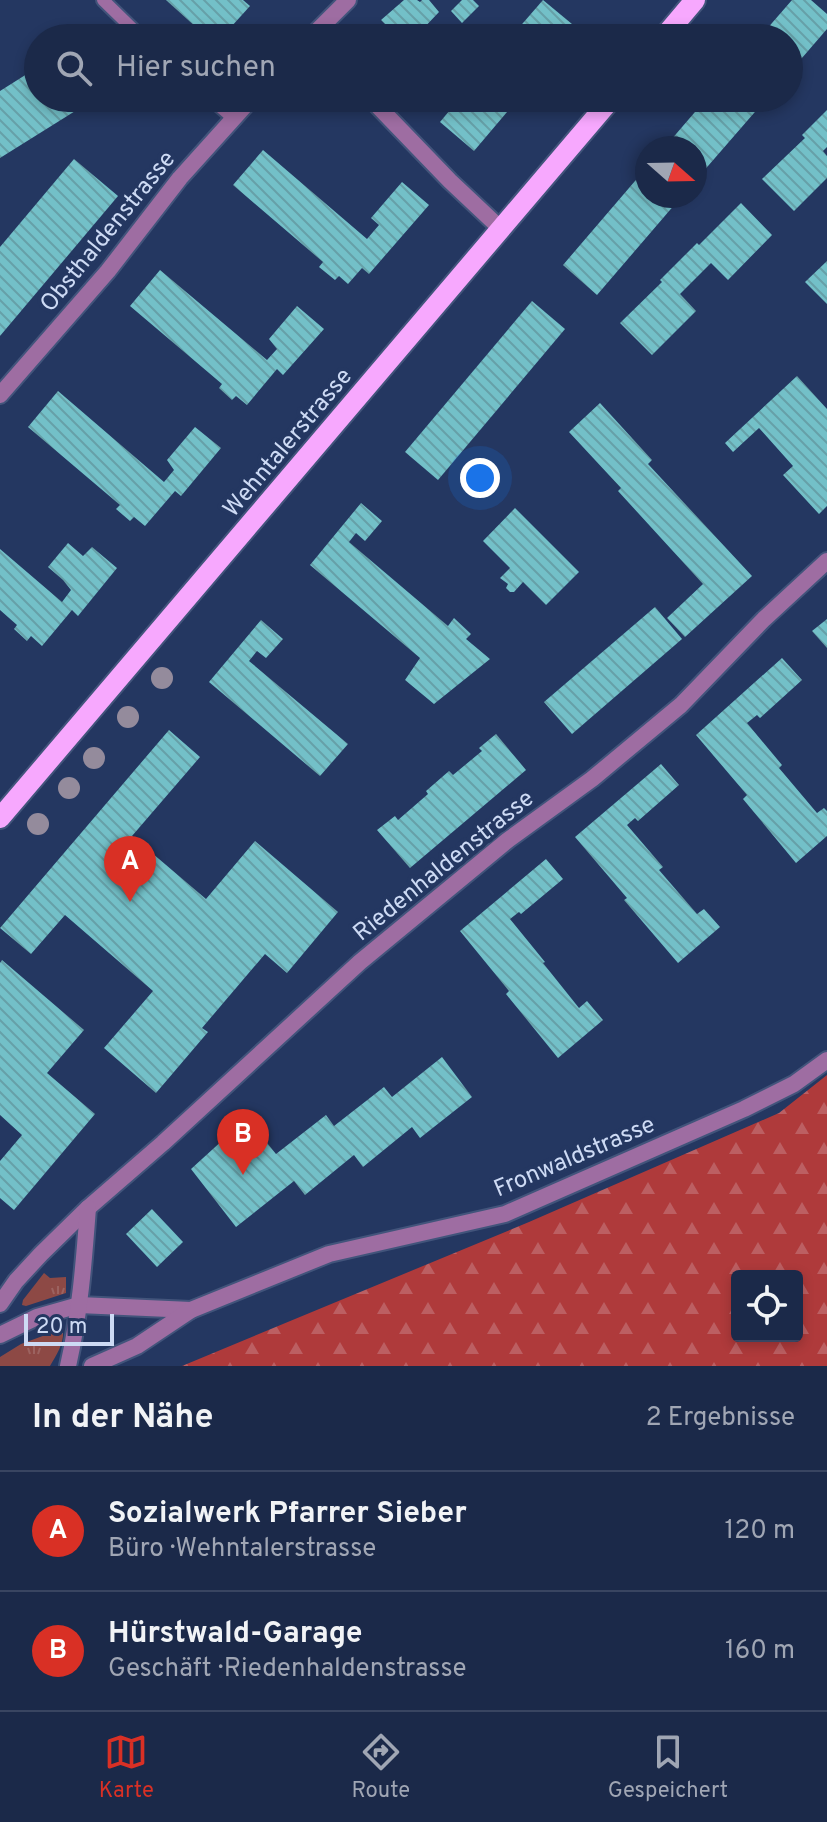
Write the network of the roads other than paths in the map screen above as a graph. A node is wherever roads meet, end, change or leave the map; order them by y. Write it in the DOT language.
graph roads {
  1 [pos="103,0"];
  2 [pos="348,0"];
  3 [pos="695,0"];
  4 [pos="128,24"];
  5 [pos="325,24"];
  6 [pos="675,24"];
  7 [pos="226,112"];
  8 [pos="239,112"];
  9 [pos="383,112"];
  10 [pos="600,112"];
  11 [pos="233,118"];
  12 [pos="501,229"];
  13 [pos="0,395"];
  14 [pos="827,561"];
  15 [pos="0,818"];
  16 [pos="827,1060"];
  17 [pos="88,1208"];
  18 [pos="0,1304"];
  19 [pos="79,1305"];
  20 [pos="191,1310"];
  21 [pos="0,1335"];
  22 [pos="68,1366"];
  23 [pos="92,1366"];
  1 -- 4 [label="lane"];
  2 -- 5 [label="street"];
  3 -- 6 [label="main road"];
  7 -- 11 [label="lane"];
  8 -- 11 [label="street, Obsthaldenstrasse"];
  9 -- 12 [label="street"];
  10 -- 12 [label="main road, Wehntalerstrasse"];
  11 -- 13 [label="street, Obsthaldenstrasse"];
  12 -- 15 [label="main road, Wehntalerstrasse"];
  14 -- 17 [label="street, Riedenhaldenstrasse"];
  16 -- 20 [label="street, Fronwaldstrasse"];
  17 -- 18 [label="street, Riedenhaldenstrasse"];
  17 -- 19 [label="street"];
  19 -- 20 [label="street, Fronwaldstrasse"];
  19 -- 21 [label="street, Fronwaldstrasse"];
  19 -- 22 [label="street"];
  20 -- 23 [label="street, Fronwaldstrasse"];
}
